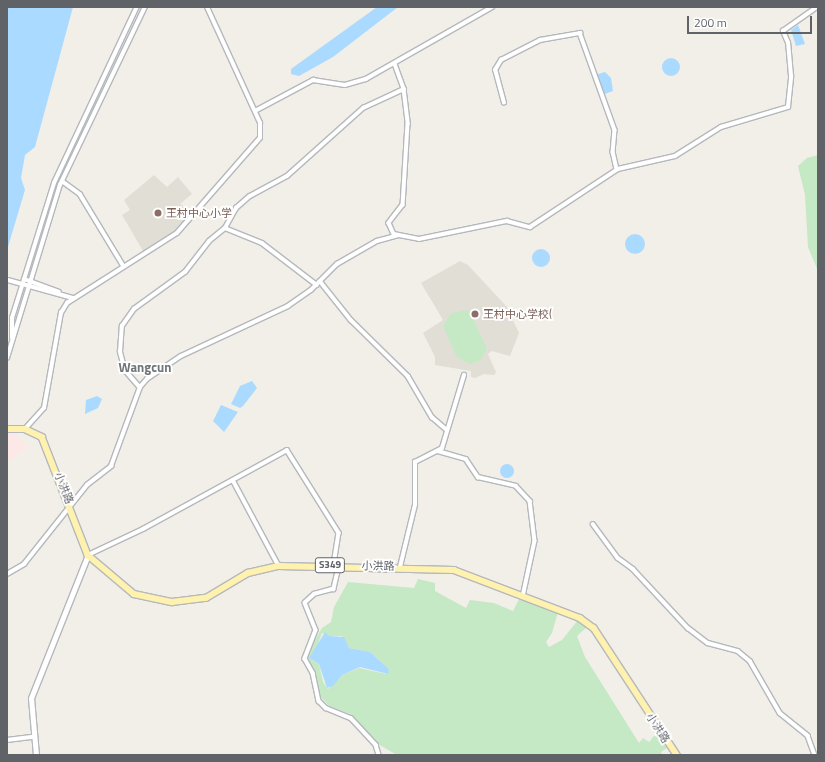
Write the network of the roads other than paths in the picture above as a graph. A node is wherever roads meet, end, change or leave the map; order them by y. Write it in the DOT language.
graph roads {
  1 [pos="137,7"];
  2 [pos="144,7"];
  3 [pos="207,7"];
  4 [pos="492,7"];
  5 [pos="817,7"];
  6 [pos="395,64"];
  7 [pos="404,89"];
  8 [pos="504,103"];
  9 [pos="255,111"];
  10 [pos="617,170"];
  11 [pos="62,181"];
  12 [pos="225,228"];
  13 [pos="396,236"];
  14 [pos="123,265"];
  15 [pos="24,279"];
  16 [pos="8,280"];
  17 [pos="30,280"];
  18 [pos="320,281"];
  19 [pos="317,285"];
  20 [pos="72,298"];
  21 [pos="12,343"];
  22 [pos="7,358"];
  23 [pos="464,375"];
  24 [pos="140,388"];
  25 [pos="7,429"];
  26 [pos="25,429"];
  27 [pos="446,429"];
  28 [pos="438,452"];
  29 [pos="233,480"];
  30 [pos="72,507"];
  31 [pos="593,524"];
  32 [pos="88,555"];
  33 [pos="337,565"];
  34 [pos="279,566"];
  35 [pos="400,567"];
  36 [pos="7,574"];
  37 [pos="523,597"];
  38 [pos="33,737"];
  39 [pos="7,740"];
  40 [pos="36,755"];
  41 [pos="379,755"];
  42 [pos="677,755"];
  43 [pos="815,755"];
  1 -- 15 [label="street"];
  2 -- 11 [label="street"];
  3 -- 9 [label="street"];
  4 -- 6 [label="street"];
  5 -- 10 [label="street"];
  6 -- 7 [label="street"];
  6 -- 9 [label="street"];
  7 -- 12 [label="street"];
  7 -- 13 [label="street"];
  8 -- 10 [label="street"];
  9 -- 14 [label="street"];
  10 -- 13 [label="street"];
  11 -- 14 [label="street"];
  11 -- 17 [label="street"];
  12 -- 19 [label="street"];
  12 -- 24 [label="street"];
  13 -- 18 [label="street"];
  14 -- 20 [label="street"];
  15 -- 17 [label="street"];
  15 -- 21 [label="street"];
  16 -- 20 [label="street"];
  17 -- 20 [label="street"];
  17 -- 21 [label="street"];
  18 -- 19 [label="street"];
  18 -- 27 [label="street"];
  19 -- 24 [label="street"];
  20 -- 26 [label="street"];
  21 -- 22 [label="street"];
  23 -- 27 [label="street"];
  24 -- 30 [label="street"];
  25 -- 26 [label="main road, 小洪路"];
  26 -- 30 [label="main road, 小洪路"];
  27 -- 28 [label="street"];
  28 -- 35 [label="street"];
  28 -- 37 [label="street"];
  29 -- 32 [label="street"];
  29 -- 33 [label="street"];
  29 -- 34 [label="street"];
  30 -- 32 [label="main road, 小洪路"];
  30 -- 36 [label="street"];
  31 -- 43 [label="street"];
  32 -- 34 [label="main road, 小洪路 / S349"];
  32 -- 38 [label="main road"];
  33 -- 34 [label="main road, 小洪路 / S349"];
  33 -- 35 [label="main road, 小洪路 / S349"];
  33 -- 41 [label="street"];
  35 -- 37 [label="main road, 小洪路 / S349"];
  37 -- 42 [label="main road, 小洪路 / S349"];
  38 -- 39 [label="street"];
  38 -- 40 [label="main road"];
}
